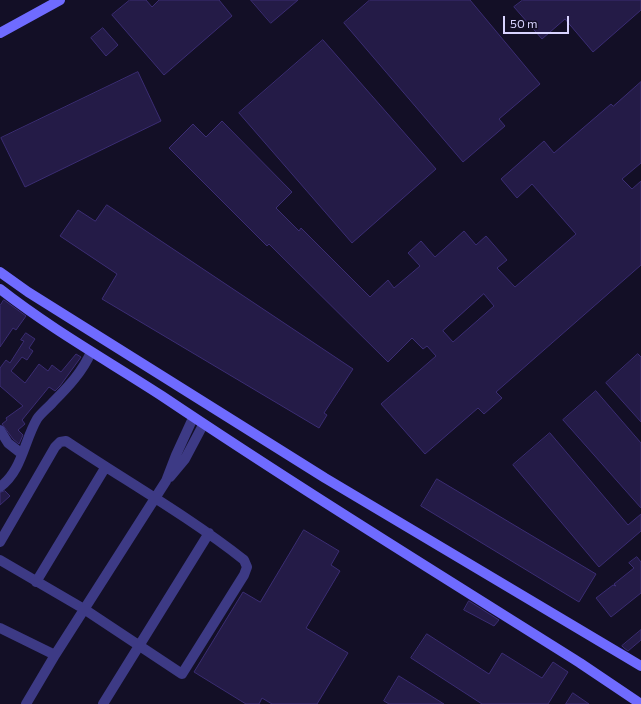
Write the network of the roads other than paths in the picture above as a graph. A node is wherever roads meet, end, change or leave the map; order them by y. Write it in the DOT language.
graph roads {
  1 [pos="60,0"];
  2 [pos="0,33"];
  3 [pos="0,272"];
  4 [pos="0,289"];
  5 [pos="91,352"];
  6 [pos="146,366"];
  7 [pos="136,380"];
  8 [pos="193,418"];
  9 [pos="202,425"];
  10 [pos="0,430"];
  11 [pos="22,454"];
  12 [pos="105,468"];
  13 [pos="166,481"];
  14 [pos="0,487"];
  15 [pos="156,499"];
  16 [pos="209,533"];
  17 [pos="0,542"];
  18 [pos="0,560"];
  19 [pos="36,582"];
  20 [pos="84,609"];
  21 [pos="0,628"];
  22 [pos="139,645"];
  23 [pos="55,655"];
  24 [pos="641,666"];
  25 [pos="26,704"];
  26 [pos="103,704"];
  27 [pos="641,704"];
  1 -- 2 [label="street"];
  3 -- 6 [label="street"];
  4 -- 5 [label="street"];
  5 -- 7 [label="street"];
  5 -- 11 [label="street"];
  6 -- 7 [label="street"];
  6 -- 24 [label="street"];
  7 -- 8 [label="street"];
  8 -- 9 [label="street"];
  8 -- 13 [label="street"];
  9 -- 13 [label="street"];
  9 -- 27 [label="street"];
  10 -- 11 [label="street"];
  11 -- 14 [label="street"];
  12 -- 15 [label="street"];
  12 -- 17 [label="street"];
  12 -- 19 [label="street"];
  13 -- 15 [label="street"];
  15 -- 16 [label="street"];
  15 -- 20 [label="street"];
  16 -- 22 [label="street"];
  16 -- 22 [label="street"];
  18 -- 19 [label="street"];
  19 -- 20 [label="street"];
  20 -- 22 [label="street"];
  20 -- 23 [label="street"];
  21 -- 23 [label="street"];
  22 -- 26 [label="street"];
  23 -- 25 [label="street"];
}
